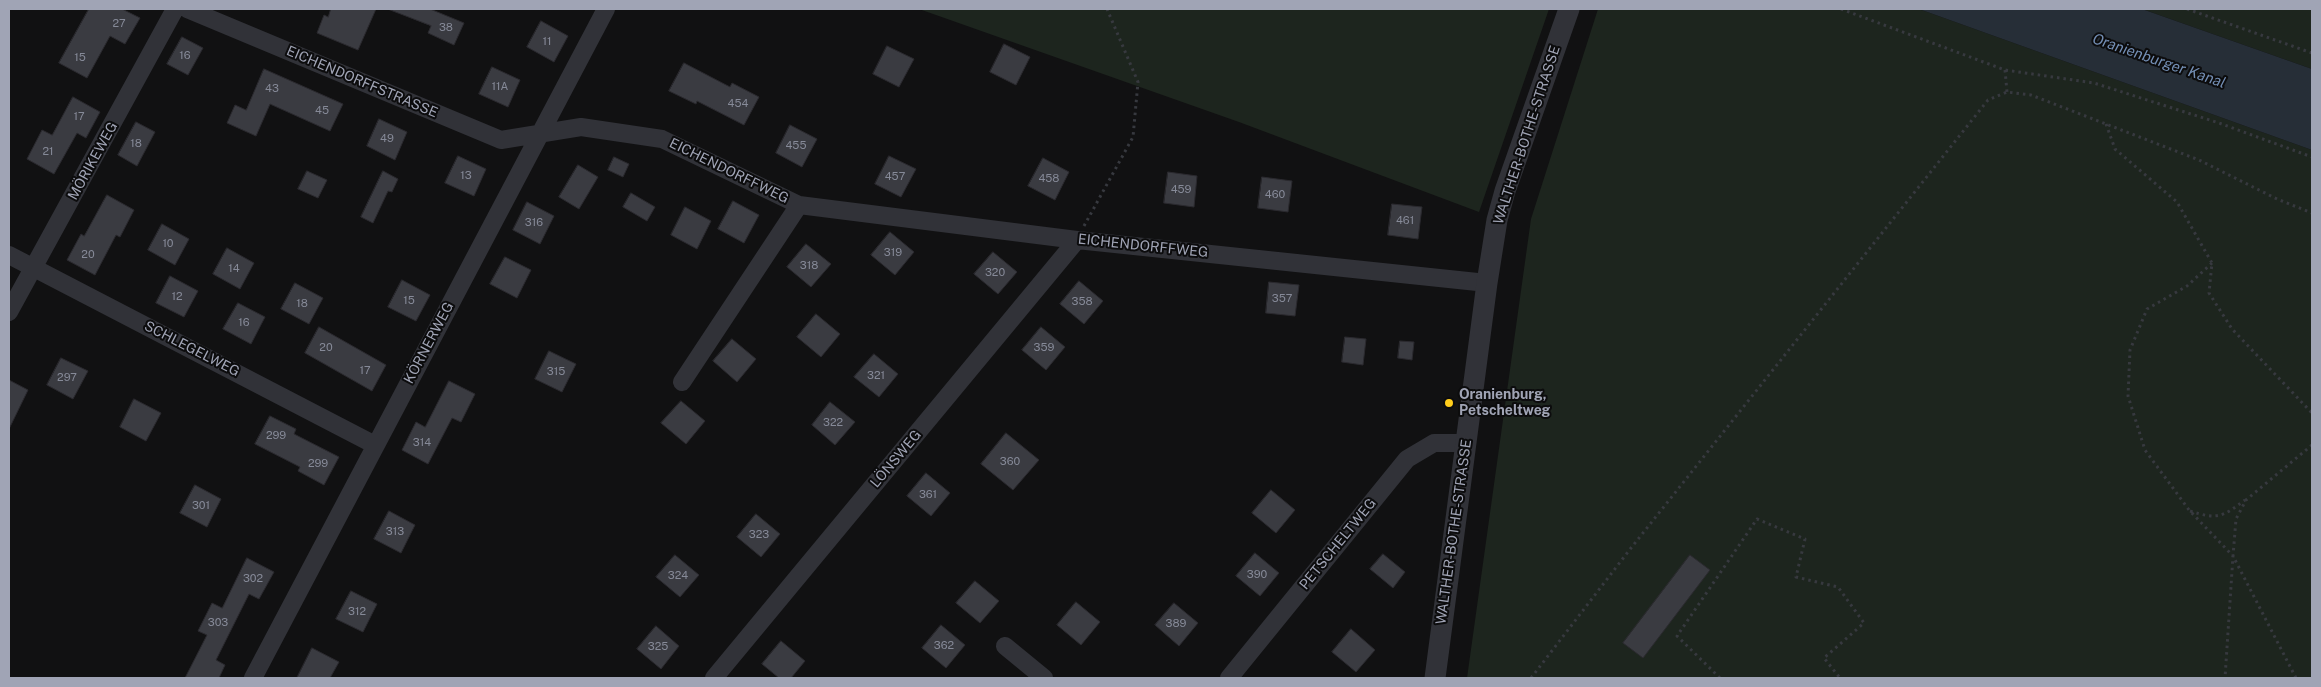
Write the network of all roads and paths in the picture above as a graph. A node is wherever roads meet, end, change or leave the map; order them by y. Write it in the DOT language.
graph roads {
  1 [pos="176,9"];
  2 [pos="187,9"];
  3 [pos="606,9"];
  4 [pos="1107,9"];
  5 [pos="1569,9"];
  6 [pos="1841,9"];
  7 [pos="2187,9"];
  8 [pos="2312,53"];
  9 [pos="2005,70"];
  10 [pos="2007,92"];
  11 [pos="2106,124"];
  12 [pos="539,133"];
  13 [pos="2312,157"];
  14 [pos="800,205"];
  15 [pos="2312,213"];
  16 [pos="1077,240"];
  17 [pos="9,255"];
  18 [pos="2212,263"];
  19 [pos="33,268"];
  20 [pos="1487,284"];
  21 [pos="9,312"];
  22 [pos="682,382"];
  23 [pos="2312,413"];
  24 [pos="1467,443"];
  25 [pos="376,445"];
  26 [pos="2312,445"];
  27 [pos="2246,500"];
  28 [pos="2189,510"];
  29 [pos="2233,556"];
  30 [pos="1005,646"];
  31 [pos="253,678"];
  32 [pos="714,678"];
  33 [pos="1044,678"];
  34 [pos="1229,678"];
  35 [pos="1435,678"];
  36 [pos="1531,678"];
  37 [pos="1720,678"];
  38 [pos="1840,678"];
  39 [pos="2224,678"];
  40 [pos="2296,678"];
  1 -- 19 [label="street, MÖRIKEWEG"];
  2 -- 12 [label="street, EICHENDORFFSTRASSE"];
  3 -- 12 [label="street, KÖRNERWEG"];
  4 -- 16 [label="path"];
  5 -- 20 [label="street, WALTHER-BOTHE-STRASSE"];
  6 -- 9 [label="path"];
  7 -- 8 [label="path"];
  9 -- 10 [label="path"];
  9 -- 13 [label="path"];
  10 -- 11 [label="path"];
  10 -- 36 [label="path"];
  11 -- 15 [label="path"];
  11 -- 18 [label="path"];
  12 -- 14 [label="street, EICHENDORFFWEG"];
  12 -- 25 [label="street, KÖRNERWEG"];
  14 -- 16 [label="street, EICHENDORFFWEG"];
  14 -- 22 [label="street, EICHENDORFFWEG"];
  16 -- 20 [label="street, EICHENDORFFWEG"];
  16 -- 32 [label="street, LÖNSWEG"];
  17 -- 19 [label="street, SCHLEGELWEG"];
  18 -- 23 [label="path"];
  18 -- 28 [label="path"];
  19 -- 21 [label="street, MÖRIKEWEG"];
  19 -- 25 [label="street, SCHLEGELWEG"];
  20 -- 24 [label="street, WALTHER-BOTHE-STRASSE"];
  24 -- 34 [label="street, PETSCHELTWEG"];
  24 -- 35 [label="street, WALTHER-BOTHE-STRASSE"];
  25 -- 31 [label="street, KÖRNERWEG"];
  26 -- 27 [label="path"];
  27 -- 28 [label="path"];
  27 -- 29 [label="path"];
  28 -- 29 [label="path"];
  29 -- 39 [label="path"];
  29 -- 40 [label="path"];
  30 -- 33 [label="street"];
  37 -- 38 [label="path"];
}
